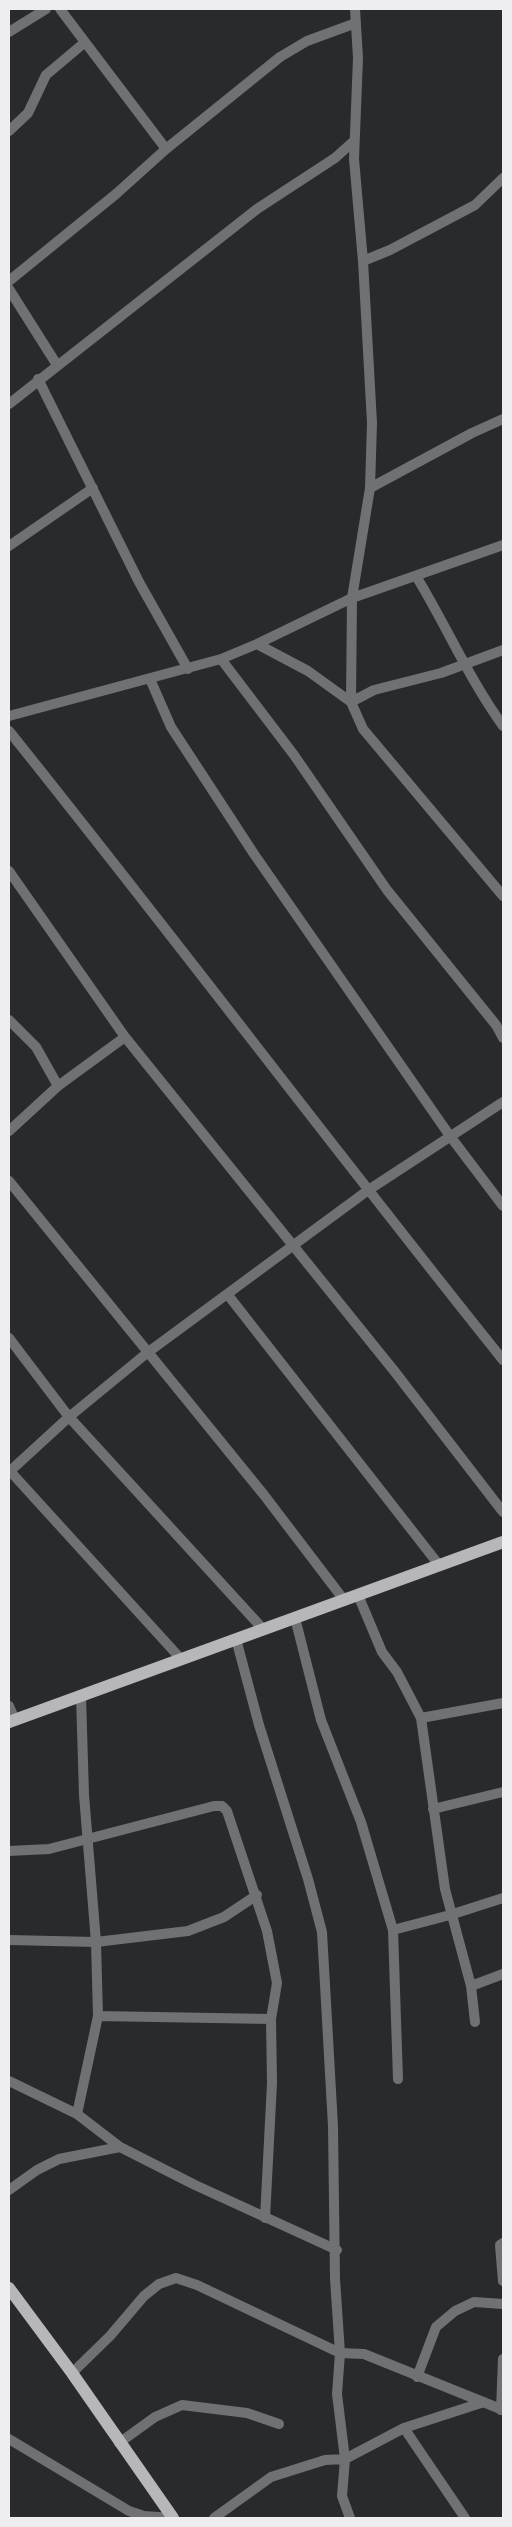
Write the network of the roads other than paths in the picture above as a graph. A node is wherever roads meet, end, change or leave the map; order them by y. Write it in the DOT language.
graph roads {
  1 [pos="46,9"];
  2 [pos="60,9"];
  3 [pos="357,10"];
  4 [pos="356,23"];
  5 [pos="9,32"];
  6 [pos="84,43"];
  7 [pos="9,131"];
  8 [pos="354,141"];
  9 [pos="166,149"];
  10 [pos="503,178"];
  11 [pos="364,261"];
  12 [pos="9,282"];
  13 [pos="9,288"];
  14 [pos="56,365"];
  15 [pos="38,379"];
  16 [pos="9,404"];
  17 [pos="503,419"];
  18 [pos="93,488"];
  19 [pos="370,488"];
  20 [pos="503,545"];
  21 [pos="9,546"];
  22 [pos="416,576"];
  23 [pos="352,598"];
  24 [pos="257,644"];
  25 [pos="503,650"];
  26 [pos="221,659"];
  27 [pos="466,664"];
  28 [pos="188,669"];
  29 [pos="150,678"];
  30 [pos="351,702"];
  31 [pos="9,716"];
  32 [pos="503,726"];
  33 [pos="9,731"];
  34 [pos="9,872"];
  35 [pos="503,896"];
  36 [pos="9,1020"];
  37 [pos="125,1037"];
  38 [pos="503,1038"];
  39 [pos="58,1086"];
  40 [pos="503,1102"];
  41 [pos="9,1131"];
  42 [pos="450,1136"];
  43 [pos="9,1181"];
  44 [pos="367,1191"];
  45 [pos="503,1206"];
  46 [pos="292,1245"];
  47 [pos="228,1294"];
  48 [pos="9,1338"];
  49 [pos="148,1353"];
  50 [pos="503,1360"];
  51 [pos="69,1417"];
  52 [pos="9,1471"];
  53 [pos="503,1512"];
  54 [pos="503,1542"];
  55 [pos="439,1565"];
  56 [pos="358,1595"];
  57 [pos="344,1600"];
  58 [pos="295,1618"];
  59 [pos="263,1629"];
  60 [pos="236,1639"];
  61 [pos="181,1659"];
  62 [pos="81,1696"];
  63 [pos="503,1703"];
  64 [pos="9,1706"];
  65 [pos="421,1718"];
  66 [pos="12,1721"];
  67 [pos="503,1792"];
  68 [pos="433,1809"];
  69 [pos="88,1839"];
  70 [pos="9,1851"];
  71 [pos="257,1895"];
  72 [pos="503,1898"];
  73 [pos="450,1915"];
  74 [pos="393,1930"];
  75 [pos="9,1940"];
  76 [pos="96,1942"];
  77 [pos="503,1974"];
  78 [pos="471,1986"];
  79 [pos="98,2016"];
  80 [pos="271,2020"];
  81 [pos="475,2022"];
  82 [pos="398,2080"];
  83 [pos="9,2081"];
  84 [pos="78,2114"];
  85 [pos="120,2147"];
  86 [pos="9,2190"];
  87 [pos="265,2218"];
  88 [pos="503,2243"];
  89 [pos="336,2250"];
  90 [pos="503,2281"];
  91 [pos="9,2288"];
  92 [pos="503,2304"];
  93 [pos="340,2353"];
  94 [pos="503,2359"];
  95 [pos="72,2373"];
  96 [pos="417,2377"];
  97 [pos="484,2402"];
  98 [pos="502,2410"];
  99 [pos="280,2424"];
  100 [pos="404,2428"];
  101 [pos="9,2439"];
  102 [pos="119,2443"];
  103 [pos="345,2460"];
  104 [pos="173,2518"];
  105 [pos="214,2518"];
  106 [pos="350,2518"];
  107 [pos="465,2518"];
  1 -- 5 [label="street"];
  2 -- 6 [label="street"];
  3 -- 4 [label="street"];
  4 -- 8 [label="street"];
  4 -- 9 [label="street"];
  6 -- 7 [label="street"];
  6 -- 9 [label="street"];
  8 -- 11 [label="street"];
  8 -- 14 [label="street"];
  9 -- 12 [label="street"];
  10 -- 11 [label="street"];
  11 -- 19 [label="street"];
  13 -- 14 [label="street"];
  14 -- 15 [label="street"];
  15 -- 16 [label="street"];
  15 -- 18 [label="street"];
  17 -- 19 [label="street"];
  18 -- 21 [label="street"];
  18 -- 28 [label="street"];
  19 -- 23 [label="street"];
  20 -- 22 [label="street"];
  22 -- 23 [label="street"];
  22 -- 27 [label="street"];
  23 -- 24 [label="street"];
  23 -- 30 [label="street"];
  24 -- 26 [label="street"];
  24 -- 30 [label="street"];
  25 -- 27 [label="street"];
  26 -- 28 [label="street"];
  26 -- 38 [label="street"];
  27 -- 30 [label="street"];
  27 -- 32 [label="street"];
  28 -- 29 [label="street"];
  29 -- 31 [label="street"];
  29 -- 42 [label="street"];
  30 -- 35 [label="street"];
  33 -- 44 [label="street"];
  34 -- 37 [label="street"];
  36 -- 39 [label="street"];
  37 -- 39 [label="street"];
  37 -- 46 [label="street"];
  39 -- 41 [label="street"];
  40 -- 42 [label="street"];
  42 -- 44 [label="street"];
  42 -- 45 [label="street"];
  43 -- 49 [label="street"];
  44 -- 46 [label="street"];
  44 -- 50 [label="street"];
  46 -- 47 [label="street"];
  46 -- 53 [label="street"];
  47 -- 49 [label="street"];
  47 -- 55 [label="street"];
  48 -- 51 [label="street"];
  49 -- 51 [label="street"];
  49 -- 57 [label="street"];
  51 -- 52 [label="street"];
  51 -- 59 [label="street"];
  52 -- 61 [label="street"];
  54 -- 55 [label="main road"];
  55 -- 56 [label="main road"];
  56 -- 57 [label="main road"];
  56 -- 65 [label="street"];
  57 -- 58 [label="main road"];
  58 -- 59 [label="main road"];
  58 -- 74 [label="street"];
  59 -- 60 [label="main road"];
  60 -- 61 [label="main road"];
  60 -- 89 [label="street"];
  61 -- 62 [label="main road"];
  62 -- 66 [label="main road"];
  62 -- 69 [label="street"];
  63 -- 65 [label="street"];
  64 -- 66 [label="street"];
  65 -- 68 [label="street"];
  67 -- 68 [label="street"];
  68 -- 73 [label="street"];
  69 -- 70 [label="street"];
  69 -- 71 [label="street"];
  69 -- 76 [label="street"];
  71 -- 76 [label="street"];
  71 -- 80 [label="street"];
  72 -- 73 [label="street"];
  73 -- 74 [label="street"];
  73 -- 78 [label="street"];
  74 -- 82 [label="street"];
  75 -- 76 [label="street"];
  76 -- 79 [label="street"];
  77 -- 78 [label="street"];
  78 -- 81 [label="street"];
  79 -- 80 [label="street"];
  79 -- 84 [label="street"];
  80 -- 87 [label="street"];
  83 -- 84 [label="street"];
  84 -- 85 [label="street"];
  85 -- 86 [label="street"];
  85 -- 87 [label="street"];
  87 -- 89 [label="street"];
  88 -- 90 [label="street"];
  89 -- 93 [label="street"];
  91 -- 95 [label="main road"];
  92 -- 96 [label="street"];
  93 -- 95 [label="street"];
  93 -- 96 [label="street"];
  93 -- 103 [label="street"];
  94 -- 98 [label="street"];
  95 -- 102 [label="main road"];
  96 -- 97 [label="street"];
  97 -- 98 [label="street"];
  97 -- 100 [label="street"];
  99 -- 102 [label="street"];
  100 -- 103 [label="street"];
  100 -- 107 [label="street"];
  101 -- 104 [label="street"];
  102 -- 104 [label="main road"];
  103 -- 105 [label="street"];
  103 -- 106 [label="street"];
}
